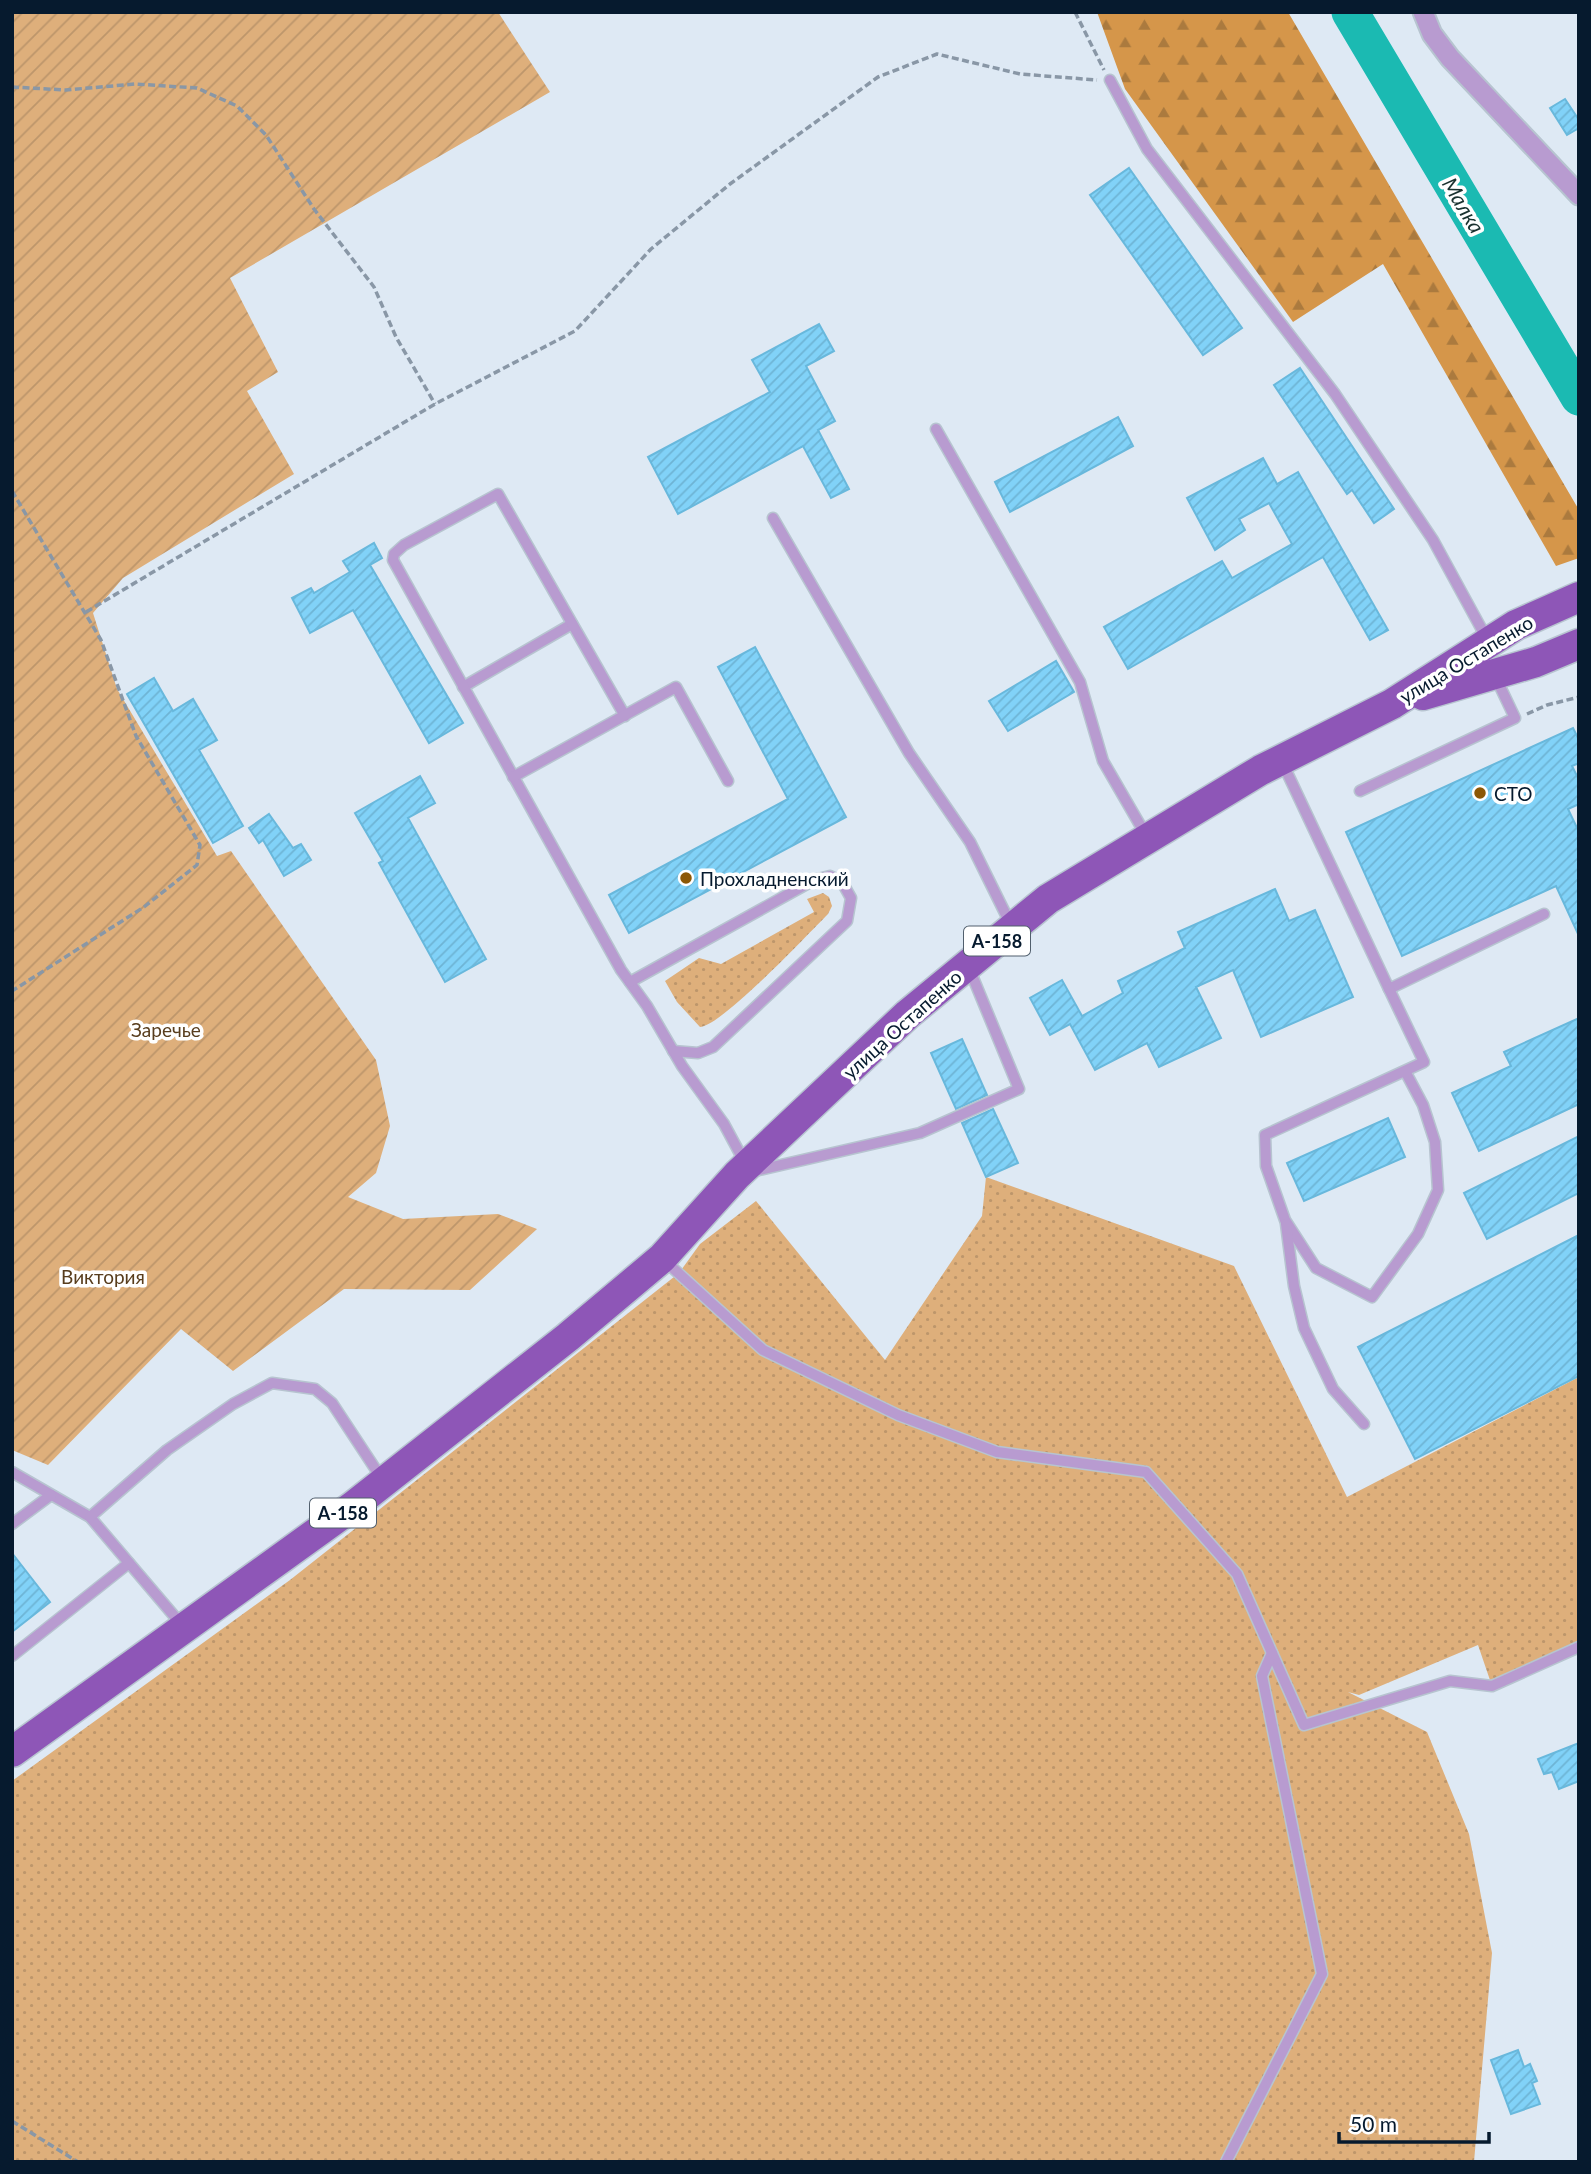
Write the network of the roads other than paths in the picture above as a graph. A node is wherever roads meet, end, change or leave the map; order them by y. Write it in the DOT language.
graph roads {
  1 [pos="1423,12"];
  2 [pos="1110,80"];
  3 [pos="1579,195"];
  4 [pos="936,429"];
  5 [pos="773,518"];
  6 [pos="1579,597"];
  7 [pos="572,624"];
  8 [pos="1489,642"];
  9 [pos="1579,643"];
  10 [pos="1494,674"];
  11 [pos="463,687"];
  12 [pos="1392,704"];
  13 [pos="625,716"];
  14 [pos="1281,760"];
  15 [pos="513,777"];
  16 [pos="727,781"];
  17 [pos="1360,791"];
  18 [pos="1148,838"];
  19 [pos="1544,914"];
  20 [pos="1012,929"];
  21 [pos="968,965"];
  22 [pos="630,982"];
  23 [pos="1389,989"];
  24 [pos="673,1051"];
  25 [pos="1405,1071"];
  26 [pos="742,1171"];
  27 [pos="1285,1220"];
  28 [pos="662,1258"];
  29 [pos="1364,1424"];
  30 [pos="12,1472"];
  31 [pos="385,1482"];
  32 [pos="51,1495"];
  33 [pos="90,1517"];
  34 [pos="12,1524"];
  35 [pos="129,1563"];
  36 [pos="184,1627"];
  37 [pos="1579,1647"];
  38 [pos="1272,1653"];
  39 [pos="12,1656"];
  40 [pos="12,1752"];
  41 [pos="1226,2162"];
  1 -- 3 [label="street"];
  2 -- 8 [label="lane"];
  4 -- 18 [label="lane"];
  5 -- 20 [label="lane"];
  6 -- 8 [label="main road, улица Остапенко / А-158"];
  7 -- 11 [label="lane"];
  7 -- 11 [label="lane"];
  7 -- 13 [label="lane"];
  8 -- 12 [label="main road, улица Остапенко / А-158"];
  9 -- 10 [label="main road, улица Остапенко / А-158"];
  10 -- 12 [label="main road, улица Остапенко / А-158"];
  10 -- 17 [label="lane"];
  11 -- 15 [label="lane"];
  12 -- 14 [label="main road, улица Остапенко / А-158"];
  13 -- 15 [label="lane"];
  13 -- 16 [label="lane"];
  14 -- 18 [label="main road, улица Остапенко / А-158"];
  14 -- 23 [label="lane"];
  15 -- 22 [label="lane"];
  18 -- 20 [label="main road, улица Остапенко / А-158"];
  19 -- 23 [label="lane"];
  20 -- 21 [label="main road, улица Остапенко / А-158"];
  21 -- 26 [label="main road, улица Остапенко / А-158"];
  21 -- 26 [label="lane"];
  22 -- 24 [label="lane"];
  22 -- 24 [label="lane"];
  23 -- 25 [label="lane"];
  24 -- 26 [label="lane"];
  25 -- 27 [label="lane"];
  25 -- 27 [label="lane"];
  26 -- 28 [label="main road, улица Остапенко / А-158"];
  27 -- 29 [label="lane"];
  28 -- 31 [label="main road, А-158"];
  28 -- 38 [label="lane"];
  30 -- 32 [label="lane"];
  31 -- 33 [label="lane"];
  31 -- 36 [label="main road, А-158"];
  32 -- 33 [label="lane"];
  32 -- 34 [label="lane"];
  33 -- 35 [label="lane"];
  35 -- 36 [label="lane"];
  35 -- 39 [label="lane"];
  36 -- 40 [label="main road, А-158"];
  37 -- 38 [label="lane"];
  38 -- 41 [label="lane"];
}
